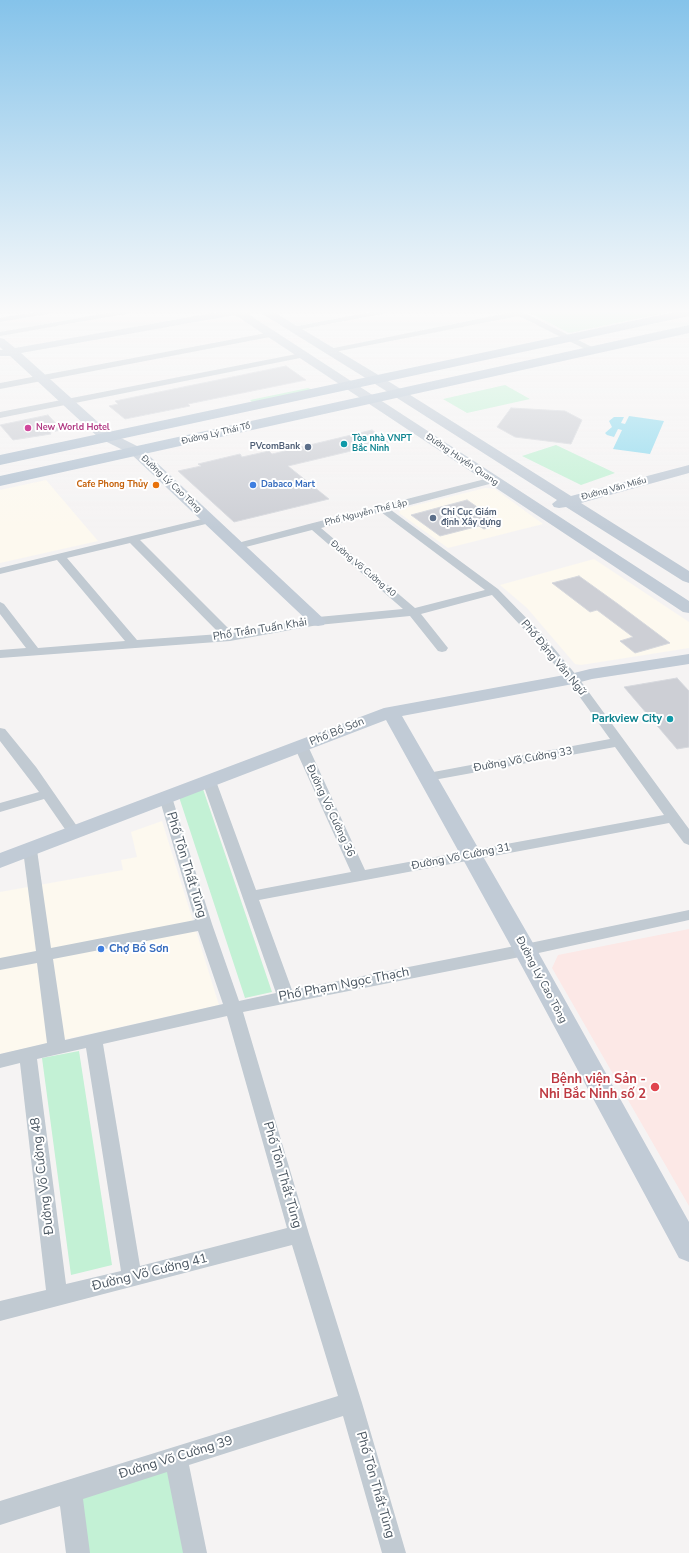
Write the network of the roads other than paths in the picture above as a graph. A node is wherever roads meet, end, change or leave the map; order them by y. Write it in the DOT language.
graph roads {
  1 [pos="13,383"];
  2 [pos="47,383"];
  3 [pos="160,383"];
  4 [pos="383,383"];
  5 [pos="441,383"];
  6 [pos="349,384"];
  7 [pos="0,386"];
  8 [pos="398,393"];
  9 [pos="372,399"];
  10 [pos="68,402"];
  11 [pos="0,416"];
  12 [pos="108,437"];
  13 [pos="479,445"];
  14 [pos="136,451"];
  15 [pos="450,452"];
  16 [pos="0,460"];
  17 [pos="689,469"];
  18 [pos="493,480"];
  19 [pos="0,481"];
  20 [pos="567,502"];
  21 [pos="383,509"];
  22 [pos="539,510"];
  23 [pos="210,520"];
  24 [pos="313,526"];
  25 [pos="133,539"];
  26 [pos="238,546"];
  27 [pos="60,557"];
  28 [pos="0,571"];
  29 [pos="689,579"];
  30 [pos="659,589"];
  31 [pos="494,591"];
  32 [pos="0,606"];
  33 [pos="689,608"];
  34 [pos="414,612"];
  35 [pos="318,620"];
  36 [pos="230,637"];
  37 [pos="134,644"];
  38 [pos="442,648"];
  39 [pos="34,652"];
  40 [pos="0,654"];
  41 [pos="689,659"];
  42 [pos="573,679"];
  43 [pos="391,712"];
  44 [pos="0,732"];
  45 [pos="618,742"];
  46 [pos="300,746"];
  47 [pos="428,777"];
  48 [pos="209,781"];
  49 [pos="47,794"];
  50 [pos="166,797"];
  51 [pos="0,808"];
  52 [pos="672,818"];
  53 [pos="74,832"];
  54 [pos="689,840"];
  55 [pos="30,850"];
  56 [pos="472,855"];
  57 [pos="0,861"];
  58 [pos="360,876"];
  59 [pos="250,896"];
  60 [pos="689,915"];
  61 [pos="204,924"];
  62 [pos="525,950"];
  63 [pos="45,956"];
  64 [pos="0,964"];
  65 [pos="286,997"];
  66 [pos="233,1008"];
  67 [pos="92,1040"];
  68 [pos="57,1049"];
  69 [pos="28,1055"];
  70 [pos="0,1061"];
  71 [pos="299,1234"];
  72 [pos="689,1249"];
  73 [pos="132,1277"];
  74 [pos="57,1296"];
  75 [pos="0,1310"];
  76 [pos="351,1403"];
  77 [pos="176,1458"];
  78 [pos="70,1491"];
  79 [pos="0,1513"];
  80 [pos="78,1553"];
  81 [pos="195,1553"];
  82 [pos="394,1553"];
  1 -- 7 [label="street"];
  2 -- 10 [label="street, Đường Lý Cao Tông"];
  3 -- 10 [label="street"];
  4 -- 8 [label="street, Đường Huyền Quang"];
  5 -- 8 [label="main road, Đường Lý Thái Tổ"];
  6 -- 9 [label="street, Đường Huyền Quang"];
  6 -- 12 [label="main road, Đường Lý Thái Tổ"];
  8 -- 9 [label="main road, Đường Lý Thái Tổ"];
  8 -- 13 [label="street, Đường Huyền Quang"];
  9 -- 14 [label="main road, Đường Lý Thái Tổ"];
  9 -- 15 [label="street, Đường Huyền Quang"];
  10 -- 11 [label="street"];
  10 -- 12 [label="street, Đường Lý Cao Tông"];
  12 -- 14 [label="street, Đường Lý Cao Tông"];
  12 -- 16 [label="main road, Đường Lý Thái Tổ"];
  13 -- 15 [label="street"];
  13 -- 20 [label="street, Đường Huyền Quang"];
  14 -- 19 [label="main road, Đường Lý Thái Tổ"];
  14 -- 23 [label="street, Đường Lý Cao Tông"];
  15 -- 18 [label="street, Đường Huyền Quang"];
  17 -- 20 [label="street, Đường Văn Miếu"];
  18 -- 21 [label="street, Phố Nguyễn Thế Lập"];
  18 -- 22 [label="street, Đường Huyền Quang"];
  20 -- 22 [label="street, Đường Văn Miếu"];
  20 -- 29 [label="street, Đường Huyền Quang"];
  21 -- 24 [label="street, Phố Nguyễn Thế Lập"];
  21 -- 31 [label="street, Phố Đặng Văn Ngữ"];
  22 -- 30 [label="street, Đường Huyền Quang"];
  23 -- 25 [label="street"];
  23 -- 26 [label="street, Đường Lý Cao Tông"];
  24 -- 26 [label="street, Phố Nguyễn Thế Lập"];
  24 -- 34 [label="street, Đường Võ Cường 40"];
  25 -- 27 [label="street"];
  25 -- 36 [label="street"];
  26 -- 35 [label="street, Đường Lý Cao Tông"];
  27 -- 28 [label="street"];
  27 -- 37 [label="street"];
  29 -- 30 [label="street"];
  30 -- 33 [label="street, Đường Huyền Quang"];
  31 -- 34 [label="street, Phố Trần Tuấn Khải"];
  31 -- 42 [label="street, Phố Đặng Văn Ngữ"];
  32 -- 39 [label="street"];
  34 -- 35 [label="street, Phố Trần Tuấn Khải"];
  34 -- 38 [label="street, Đường Võ Cường 40"];
  35 -- 36 [label="street, Phố Trần Tuấn Khải"];
  36 -- 37 [label="street, Phố Trần Tuấn Khải"];
  37 -- 39 [label="street, Phố Trần Tuấn Khải"];
  39 -- 40 [label="street, Phố Trần Tuấn Khải"];
  41 -- 42 [label="street, Phố Bồ Sơn"];
  42 -- 43 [label="street, Phố Bồ Sơn"];
  42 -- 45 [label="street, Phố Đặng Văn Ngữ"];
  43 -- 46 [label="street, Phố Bồ Sơn"];
  43 -- 47 [label="street, Đường Lý Cao Tông"];
  44 -- 49 [label="street"];
  45 -- 47 [label="street, Đường Võ Cường 33"];
  45 -- 52 [label="street, Phố Đặng Văn Ngữ"];
  46 -- 48 [label="street, Phố Bồ Sơn"];
  46 -- 58 [label="street, Đường Võ Cường 36"];
  47 -- 56 [label="street, Đường Lý Cao Tông"];
  48 -- 50 [label="street, Phố Bồ Sơn"];
  48 -- 59 [label="street"];
  49 -- 51 [label="street"];
  49 -- 53 [label="street"];
  50 -- 53 [label="street, Phố Bồ Sơn"];
  50 -- 61 [label="street, Phố Tôn Thất Tùng"];
  52 -- 54 [label="street, Phố Đặng Văn Ngữ"];
  52 -- 56 [label="street, Đường Võ Cường 31"];
  53 -- 55 [label="street, Phố Bồ Sơn"];
  55 -- 57 [label="street, Phố Bồ Sơn"];
  55 -- 63 [label="street"];
  56 -- 58 [label="street, Đường Võ Cường 31"];
  56 -- 62 [label="street, Đường Lý Cao Tông"];
  58 -- 59 [label="street, Đường Võ Cường 31"];
  59 -- 65 [label="street"];
  60 -- 62 [label="street, Phố Phạm Ngọc Thạch"];
  61 -- 63 [label="street"];
  61 -- 66 [label="street, Phố Tôn Thất Tùng"];
  62 -- 65 [label="street, Phố Phạm Ngọc Thạch"];
  62 -- 72 [label="street, Đường Lý Cao Tông"];
  63 -- 64 [label="street"];
  63 -- 68 [label="street"];
  65 -- 66 [label="street, Phố Phạm Ngọc Thạch"];
  66 -- 67 [label="street, Phố Phạm Ngọc Thạch"];
  66 -- 71 [label="street, Phố Tôn Thất Tùng"];
  67 -- 68 [label="street, Phố Phạm Ngọc Thạch"];
  67 -- 73 [label="street"];
  68 -- 69 [label="street, Phố Phạm Ngọc Thạch"];
  69 -- 70 [label="street, Phố Phạm Ngọc Thạch"];
  69 -- 74 [label="street, Đường Võ Cường 48"];
  71 -- 73 [label="street, Đường Võ Cường 41"];
  71 -- 76 [label="street, Phố Tôn Thất Tùng"];
  73 -- 74 [label="street, Đường Võ Cường 41"];
  74 -- 75 [label="street, Đường Võ Cường 41"];
  76 -- 77 [label="street, Đường Võ Cường 39"];
  76 -- 82 [label="street, Phố Tôn Thất Tùng"];
  77 -- 78 [label="street, Đường Võ Cường 39"];
  77 -- 81 [label="street"];
  78 -- 79 [label="street, Đường Võ Cường 39"];
  78 -- 80 [label="street"];
}
